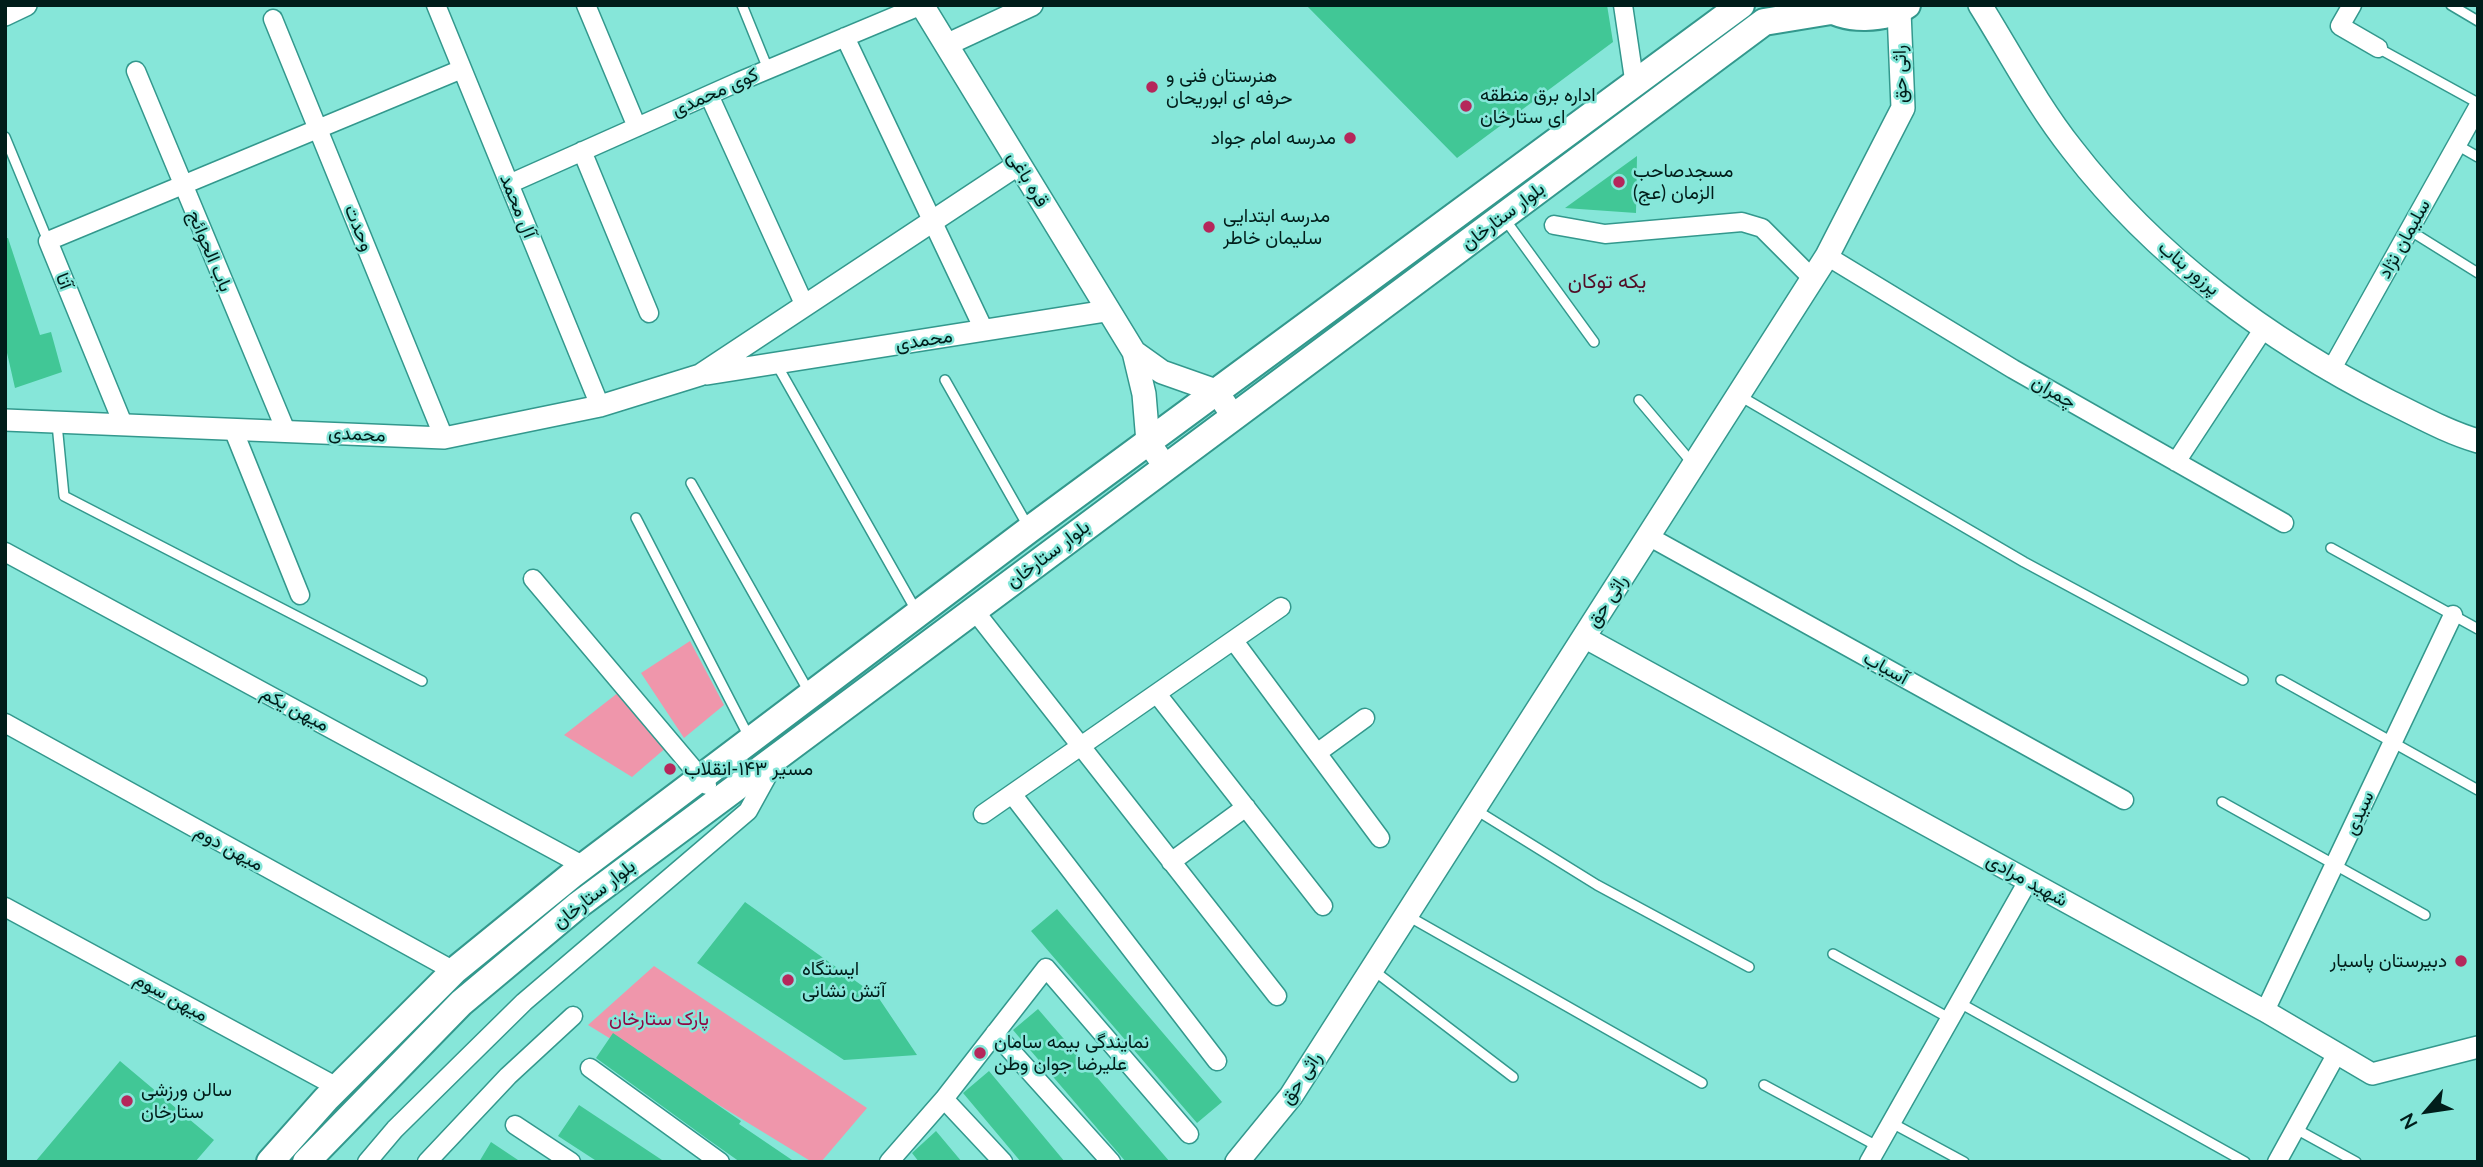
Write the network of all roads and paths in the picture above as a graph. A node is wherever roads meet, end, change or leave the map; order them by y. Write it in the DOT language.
graph roads {
  1 [pos="26,5"];
  2 [pos="436,5"];
  3 [pos="586,5"];
  4 [pos="742,5"];
  5 [pos="922,5"];
  6 [pos="1031,5"];
  7 [pos="1623,5"];
  8 [pos="1741,5"];
  9 [pos="1980,5"];
  10 [pos="2352,5"];
  11 [pos="2451,5"];
  12 [pos="1828,8"];
  13 [pos="1903,8"];
  14 [pos="5,15"];
  15 [pos="273,19"];
  16 [pos="2478,21"];
  17 [pos="845,37"];
  18 [pos="946,45"];
  19 [pos="2378,48"];
  20 [pos="462,69"];
  21 [pos="768,69"];
  22 [pos="136,71"];
  23 [pos="1635,86"];
  24 [pos="709,94"];
  25 [pos="2478,105"];
  26 [pos="637,127"];
  27 [pos="319,128"];
  28 [pos="5,137"];
  29 [pos="2457,145"];
  30 [pos="582,152"];
  31 [pos="2478,157"];
  32 [pos="1019,164"];
  33 [pos="509,184"];
  34 [pos="182,185"];
  35 [pos="1503,216"];
  36 [pos="931,222"];
  37 [pos="1554,225"];
  38 [pos="2409,230"];
  39 [pos="48,241"];
  40 [pos="1827,256"];
  41 [pos="2478,273"];
  42 [pos="1813,279"];
  43 [pos="805,306"];
  44 [pos="1106,311"];
  45 [pos="649,313"];
  46 [pos="2264,328"];
  47 [pos="984,330"];
  48 [pos="1594,341"];
  49 [pos="1134,352"];
  50 [pos="777,364"];
  51 [pos="2330,372"];
  52 [pos="701,375"];
  53 [pos="944,380"];
  54 [pos="1216,391"];
  55 [pos="1740,396"];
  56 [pos="1639,400"];
  57 [pos="600,406"];
  58 [pos="1234,416"];
  59 [pos="5,420"];
  60 [pos="57,422"];
  61 [pos="123,425"];
  62 [pos="233,429"];
  63 [pos="286,431"];
  64 [pos="444,438"];
  65 [pos="2478,441"];
  66 [pos="1148,442"];
  67 [pos="2176,462"];
  68 [pos="1694,465"];
  69 [pos="1165,466"];
  70 [pos="691,483"];
  71 [pos="636,518"];
  72 [pos="2284,523"];
  73 [pos="1030,529"];
  74 [pos="1648,536"];
  75 [pos="2331,548"];
  76 [pos="5,552"];
  77 [pos="533,579"];
  78 [pos="300,594"];
  79 [pos="1281,607"];
  80 [pos="974,610"];
  81 [pos="917,613"];
  82 [pos="2453,615"];
  83 [pos="2478,629"];
  84 [pos="1584,637"];
  85 [pos="1234,641"];
  86 [pos="2243,680"];
  87 [pos="2281,680"];
  88 [pos="422,681"];
  89 [pos="810,693"];
  90 [pos="1157,694"];
  91 [pos="1365,718"];
  92 [pos="5,723"];
  93 [pos="750,739"];
  94 [pos="2392,744"];
  95 [pos="1080,747"];
  96 [pos="1317,753"];
  97 [pos="779,755"];
  98 [pos="700,777"];
  99 [pos="2478,790"];
  100 [pos="1012,794"];
  101 [pos="719,800"];
  102 [pos="2124,800"];
  103 [pos="2222,802"];
  104 [pos="1246,807"];
  105 [pos="1474,809"];
  106 [pos="983,814"];
  107 [pos="1380,838"];
  108 [pos="1171,862"];
  109 [pos="2334,865"];
  110 [pos="584,866"];
  111 [pos="2028,881"];
  112 [pos="1323,906"];
  113 [pos="5,907"];
  114 [pos="1406,915"];
  115 [pos="2425,915"];
  116 [pos="1833,954"];
  117 [pos="1749,967"];
  118 [pos="1372,969"];
  119 [pos="454,971"];
  120 [pos="1277,996"];
  121 [pos="1954,1010"];
  122 [pos="2265,1011"];
  123 [pos="573,1016"];
  124 [pos="995,1033"];
  125 [pos="2478,1047"];
  126 [pos="2337,1053"];
  127 [pos="1217,1060"];
  128 [pos="590,1068"];
  129 [pos="1513,1077"];
  130 [pos="1702,1083"];
  131 [pos="1764,1085"];
  132 [pos="337,1087"];
  133 [pos="944,1099"];
  134 [pos="1890,1122"];
  135 [pos="515,1125"];
  136 [pos="2295,1129"];
  137 [pos="1189,1133"];
  138 [pos="694,1154"];
  139 [pos="1873,1154"];
  140 [pos="891,1161"];
  141 [pos="270,1162"];
  142 [pos="306,1162"];
  143 [pos="367,1162"];
  144 [pos="427,1162"];
  145 [pos="571,1162"];
  146 [pos="720,1162"];
  147 [pos="1003,1162"];
  148 [pos="1111,1162"];
  149 [pos="1237,1162"];
  150 [pos="1964,1162"];
  151 [pos="2245,1162"];
  152 [pos="2277,1162"];
  153 [pos="2356,1162"];
  1 -- 14 [label="street"];
  2 -- 20 [label="street, آل محمد"];
  3 -- 26 [label="street"];
  4 -- 21 [label="lane"];
  5 -- 17 [label="street, کوی محمدی"];
  5 -- 18 [label="main road, قره باغی"];
  6 -- 18 [label="street"];
  7 -- 23 [label="street"];
  8 -- 23 [label="main road, بلوار ستارخان"];
  9 -- 46 [label="main road, پرزور بناب"];
  10 -- 19 [label="street"];
  11 -- 16 [label="lane"];
  12 -- 13 [label="main road"];
  12 -- 35 [label="main road, بلوار ستارخان"];
  13 -- 40 [label="main road, راثی حق"];
  15 -- 27 [label="street, وحدت"];
  17 -- 21 [label="street, کوی محمدی"];
  17 -- 36 [label="street"];
  18 -- 32 [label="main road, قره باغی"];
  19 -- 25 [label="lane"];
  20 -- 27 [label="street"];
  20 -- 33 [label="street, آل محمد"];
  21 -- 24 [label="street, کوی محمدی"];
  22 -- 34 [label="street, باب الحوائج"];
  23 -- 54 [label="main road, بلوار ستارخان"];
  24 -- 26 [label="street, کوی محمدی"];
  24 -- 43 [label="street"];
  25 -- 29 [label="street, سلیمان نژاد"];
  26 -- 30 [label="street, کوی محمدی"];
  27 -- 34 [label="street"];
  27 -- 64 [label="street, وحدت"];
  28 -- 39 [label="lane, آتا"];
  29 -- 31 [label="lane"];
  29 -- 38 [label="street, سلیمان نژاد"];
  30 -- 33 [label="street, کوی محمدی"];
  30 -- 45 [label="street"];
  32 -- 36 [label="street, محمدی"];
  32 -- 44 [label="main road, قره باغی"];
  33 -- 57 [label="street, آل محمد"];
  34 -- 39 [label="street"];
  34 -- 63 [label="street, باب الحوائج"];
  35 -- 48 [label="lane"];
  35 -- 58 [label="main road, بلوار ستارخان"];
  36 -- 43 [label="street, محمدی"];
  36 -- 47 [label="street"];
  37 -- 42 [label="street"];
  38 -- 41 [label="lane"];
  38 -- 51 [label="street, سلیمان نژاد"];
  39 -- 61 [label="street, آتا"];
  40 -- 42 [label="main road, راثی حق"];
  40 -- 67 [label="street, چمران"];
  42 -- 55 [label="main road, راثی حق"];
  43 -- 52 [label="street, محمدی"];
  44 -- 47 [label="street, محمدی"];
  44 -- 49 [label="main road, قره باغی"];
  46 -- 51 [label="main road, پرزور بناب"];
  46 -- 67 [label="street"];
  47 -- 50 [label="street, محمدی"];
  49 -- 54 [label="main road, قره باغی"];
  49 -- 66 [label="main road, قره باغی"];
  50 -- 52 [label="street, محمدی"];
  50 -- 81 [label="lane"];
  51 -- 65 [label="main road, پرزور بناب"];
  52 -- 57 [label="street, محمدی"];
  53 -- 73 [label="lane"];
  54 -- 58 [label="main road"];
  54 -- 66 [label="main road, بلوار ستارخان"];
  55 -- 68 [label="main road, راثی حق"];
  55 -- 86 [label="lane"];
  56 -- 68 [label="lane"];
  57 -- 64 [label="street, محمدی"];
  58 -- 69 [label="main road, بلوار ستارخان"];
  59 -- 60 [label="street, محمدی"];
  60 -- 61 [label="street, محمدی"];
  60 -- 88 [label="lane"];
  61 -- 62 [label="street, محمدی"];
  62 -- 63 [label="street, محمدی"];
  62 -- 78 [label="street"];
  63 -- 64 [label="street, محمدی"];
  66 -- 69 [label="main road"];
  66 -- 73 [label="main road, بلوار ستارخان"];
  67 -- 72 [label="street, چمران"];
  68 -- 74 [label="main road, راثی حق"];
  69 -- 80 [label="main road, بلوار ستارخان"];
  70 -- 89 [label="lane"];
  71 -- 93 [label="lane"];
  73 -- 81 [label="main road, بلوار ستارخان"];
  74 -- 84 [label="main road, راثی حق"];
  74 -- 102 [label="street, آسیاب"];
  75 -- 82 [label="lane"];
  76 -- 110 [label="street, میهن یکم"];
  77 -- 98 [label="street"];
  79 -- 85 [label="street"];
  80 -- 95 [label="street"];
  80 -- 97 [label="main road, بلوار ستارخان"];
  81 -- 89 [label="main road, بلوار ستارخان"];
  82 -- 83 [label="lane"];
  82 -- 94 [label="street, سیدی"];
  84 -- 105 [label="main road, راثی حق"];
  84 -- 111 [label="street, شهید مرادی"];
  85 -- 90 [label="street"];
  85 -- 96 [label="street"];
  87 -- 94 [label="lane"];
  89 -- 93 [label="main road, بلوار ستارخان"];
  90 -- 95 [label="street"];
  90 -- 104 [label="street"];
  91 -- 96 [label="street"];
  92 -- 119 [label="street, میهن دوم"];
  93 -- 98 [label="main road, بلوار ستارخان"];
  94 -- 99 [label="lane"];
  94 -- 109 [label="street, سیدی"];
  95 -- 100 [label="street"];
  95 -- 108 [label="street"];
  96 -- 107 [label="street"];
  97 -- 101 [label="main road, بلوار ستارخان"];
  97 -- 143 [label="street"];
  98 -- 101 [label="street"];
  98 -- 110 [label="main road, بلوار ستارخان"];
  100 -- 106 [label="street"];
  100 -- 127 [label="street"];
  101 -- 142 [label="main road, بلوار ستارخان"];
  103 -- 109 [label="lane"];
  104 -- 108 [label="street"];
  104 -- 112 [label="street"];
  105 -- 114 [label="main road, راثی حق"];
  105 -- 117 [label="lane"];
  108 -- 120 [label="street"];
  109 -- 115 [label="lane"];
  109 -- 122 [label="street, سیدی"];
  110 -- 119 [label="main road, بلوار ستارخان"];
  111 -- 121 [label="street"];
  111 -- 122 [label="street, شهید مرادی"];
  113 -- 132 [label="street, میهن سوم"];
  114 -- 118 [label="main road, راثی حق"];
  114 -- 130 [label="lane"];
  116 -- 121 [label="lane"];
  118 -- 129 [label="lane"];
  118 -- 149 [label="main road, راثی حق"];
  119 -- 132 [label="main road, بلوار ستارخان"];
  121 -- 134 [label="street"];
  121 -- 151 [label="lane"];
  122 -- 126 [label="street, شهید مرادی"];
  123 -- 144 [label="street"];
  124 -- 133 [label="street"];
  124 -- 137 [label="street"];
  124 -- 148 [label="street"];
  125 -- 126 [label="street, شهید مرادی"];
  126 -- 136 [label="street"];
  128 -- 138 [label="street"];
  131 -- 139 [label="lane"];
  132 -- 141 [label="main road, بلوار ستارخان"];
  133 -- 140 [label="street"];
  133 -- 147 [label="street"];
  134 -- 139 [label="street"];
  134 -- 150 [label="lane"];
  135 -- 145 [label="street"];
  136 -- 152 [label="street"];
  136 -- 153 [label="lane"];
  138 -- 146 [label="street"];
}
